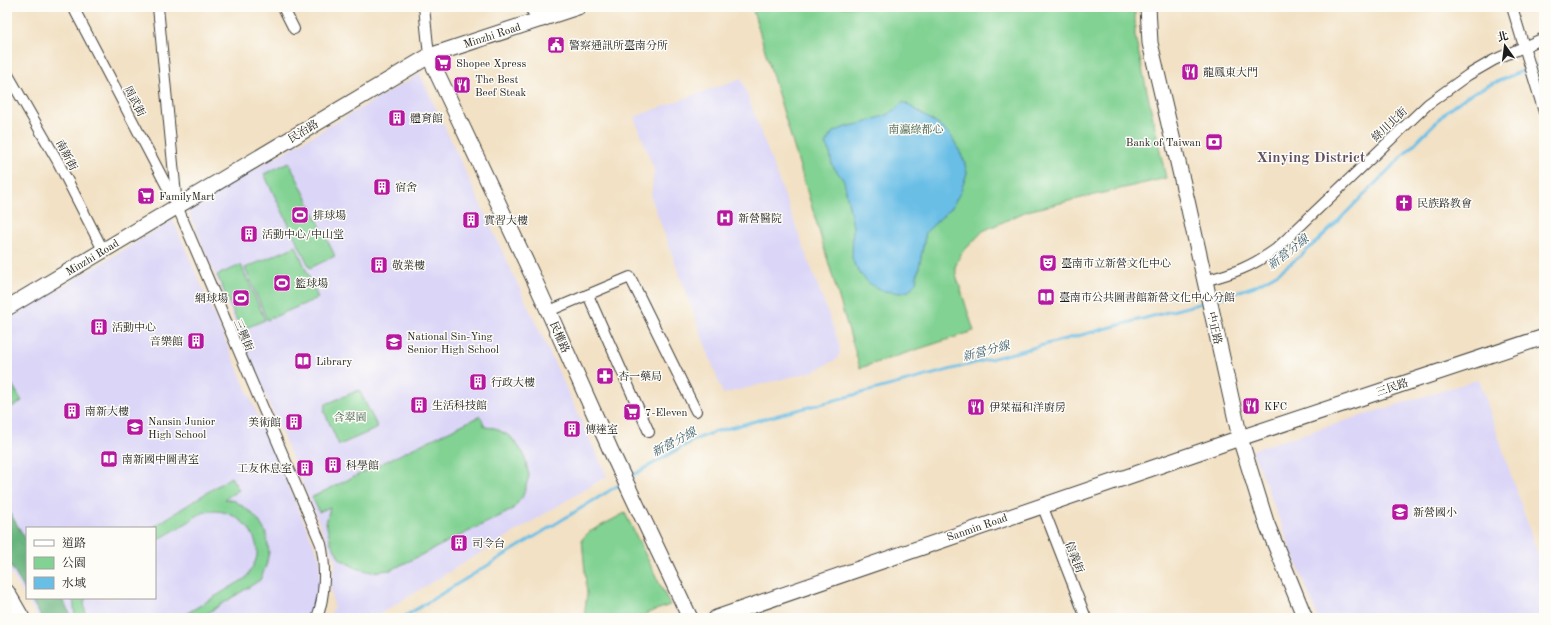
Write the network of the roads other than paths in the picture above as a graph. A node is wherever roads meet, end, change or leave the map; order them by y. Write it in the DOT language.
graph roads {
  1 [pos="73,7"];
  2 [pos="158,7"];
  3 [pos="283,7"];
  4 [pos="424,7"];
  5 [pos="532,7"];
  6 [pos="578,7"];
  7 [pos="1148,7"];
  8 [pos="1512,7"];
  9 [pos="543,13"];
  10 [pos="294,29"];
  11 [pos="1544,38"];
  12 [pos="1525,46"];
  13 [pos="430,56"];
  14 [pos="7,73"];
  15 [pos="1544,112"];
  16 [pos="177,206"];
  17 [pos="102,250"];
  18 [pos="1205,284"];
  19 [pos="588,295"];
  20 [pos="7,308"];
  21 [pos="549,311"];
  22 [pos="1544,337"];
  23 [pos="696,410"];
  24 [pos="649,432"];
  25 [pos="1240,438"];
  26 [pos="1042,505"];
  27 [pos="7,592"];
  28 [pos="22,618"];
  29 [pos="318,618"];
  30 [pos="690,618"];
  31 [pos="716,618"];
  32 [pos="1086,618"];
  33 [pos="1305,618"];
  1 -- 16 [label="street, 周武街"];
  2 -- 16 [label="street, 三興街"];
  3 -- 10 [label="street"];
  4 -- 13 [label="street"];
  5 -- 9 [label="street"];
  6 -- 9 [label="street, Minzhi Road"];
  7 -- 18 [label="street, 中正路"];
  8 -- 12 [label="street"];
  9 -- 13 [label="street, Minzhi Road"];
  11 -- 12 [label="street, 綠川北街"];
  12 -- 15 [label="street"];
  12 -- 18 [label="street, 綠川北街"];
  13 -- 16 [label="street, 民治路"];
  13 -- 21 [label="street, 民權路"];
  14 -- 17 [label="street, 南新街"];
  16 -- 17 [label="street, Minzhi Road"];
  16 -- 29 [label="street, 三興街"];
  17 -- 20 [label="street, Minzhi Road"];
  18 -- 25 [label="street, 中正路"];
  19 -- 21 [label="street"];
  19 -- 23 [label="street"];
  19 -- 24 [label="street"];
  21 -- 30 [label="street, 民權路"];
  22 -- 25 [label="street, 三民路"];
  25 -- 26 [label="street, Sanmin Road"];
  25 -- 33 [label="street, 中正路"];
  26 -- 31 [label="street, Sanmin Road"];
  26 -- 32 [label="street, 信義街"];
  27 -- 28 [label="street"];
}
